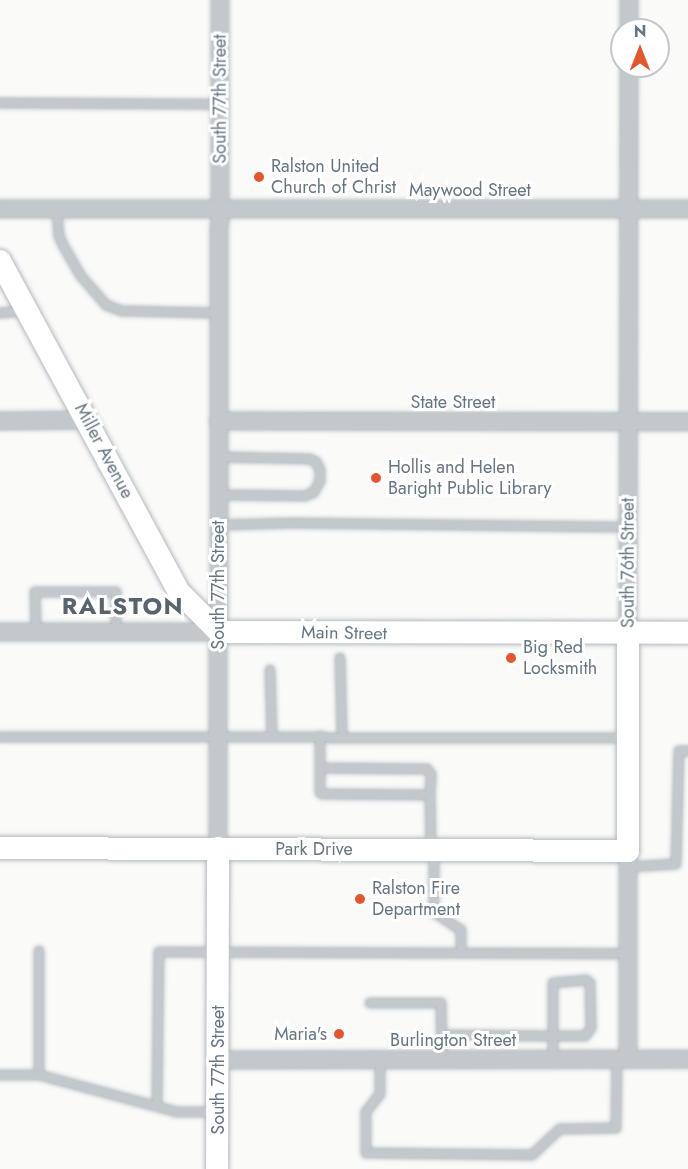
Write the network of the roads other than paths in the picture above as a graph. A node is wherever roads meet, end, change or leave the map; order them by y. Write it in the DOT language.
graph roads {
  1 [pos="220,0"];
  2 [pos="629,0"];
  3 [pos="629,18"];
  4 [pos="629,78"];
  5 [pos="0,103"];
  6 [pos="220,104"];
  7 [pos="0,209"];
  8 [pos="57,209"];
  9 [pos="219,209"];
  10 [pos="629,209"];
  11 [pos="688,209"];
  12 [pos="0,261"];
  13 [pos="27,311"];
  14 [pos="0,313"];
  15 [pos="219,313"];
  16 [pos="87,420"];
  17 [pos="0,421"];
  18 [pos="218,421"];
  19 [pos="628,422"];
  20 [pos="688,422"];
  21 [pos="219,457"];
  22 [pos="219,495"];
  23 [pos="219,525"];
  24 [pos="628,527"];
  25 [pos="0,632"];
  26 [pos="36,632"];
  27 [pos="116,632"];
  28 [pos="219,632"];
  29 [pos="628,633"];
  30 [pos="688,633"];
  31 [pos="340,658"];
  32 [pos="270,670"];
  33 [pos="217,736"];
  34 [pos="272,736"];
  35 [pos="320,736"];
  36 [pos="0,737"];
  37 [pos="342,737"];
  38 [pos="628,738"];
  39 [pos="688,751"];
  40 [pos="321,768"];
  41 [pos="430,795"];
  42 [pos="218,848"];
  43 [pos="0,849"];
  44 [pos="433,849"];
  45 [pos="628,859"];
  46 [pos="39,951"];
  47 [pos="218,952"];
  48 [pos="461,953"];
  49 [pos="628,954"];
  50 [pos="370,1003"];
  51 [pos="442,1035"];
  52 [pos="554,1036"];
  53 [pos="622,1059"];
  54 [pos="688,1059"];
  55 [pos="218,1060"];
  56 [pos="380,1060"];
  57 [pos="442,1060"];
  58 [pos="554,1060"];
  59 [pos="0,1074"];
  60 [pos="39,1074"];
  61 [pos="157,1106"];
  62 [pos="218,1112"];
  63 [pos="217,1169"];
  1 -- 6 [label="street, South 77th Street"];
  2 -- 3 [label="street"];
  4 -- 10 [label="street, South 76th Street"];
  5 -- 6 [label="lane"];
  6 -- 9 [label="street, South 77th Street"];
  7 -- 8 [label="street, Maywood Street"];
  8 -- 9 [label="street, Maywood Street"];
  8 -- 15 [label="lane"];
  9 -- 10 [label="street, Maywood Street"];
  9 -- 15 [label="street, South 77th Street"];
  10 -- 11 [label="street, Maywood Street"];
  10 -- 19 [label="street, South 76th Street"];
  12 -- 13 [label="street, Miller Avenue"];
  13 -- 14 [label="lane"];
  13 -- 16 [label="street, Miller Avenue"];
  15 -- 18 [label="street, South 77th Street"];
  16 -- 17 [label="street"];
  16 -- 28 [label="street, Miller Avenue"];
  18 -- 19 [label="street, State Street"];
  18 -- 21 [label="street, South 77th Street"];
  19 -- 20 [label="street, State Street"];
  19 -- 24 [label="street, South 76th Street"];
  21 -- 22 [label="street, South 77th Street"];
  21 -- 22 [label="lane"];
  22 -- 23 [label="street, South 77th Street"];
  23 -- 24 [label="lane"];
  23 -- 28 [label="street, South 77th Street"];
  24 -- 29 [label="street, South 76th Street"];
  25 -- 26 [label="street, Main Street"];
  26 -- 27 [label="street, Main Street"];
  26 -- 27 [label="lane"];
  27 -- 28 [label="street, Main Street"];
  28 -- 29 [label="street, Main Street"];
  28 -- 33 [label="street, South 77th Street"];
  29 -- 30 [label="street, Main Street"];
  29 -- 38 [label="street, South 76th Street"];
  31 -- 37 [label="lane"];
  32 -- 34 [label="lane"];
  33 -- 34 [label="lane"];
  33 -- 36 [label="lane"];
  33 -- 42 [label="street, South 77th Street"];
  34 -- 35 [label="lane"];
  35 -- 37 [label="lane"];
  35 -- 40 [label="lane"];
  37 -- 38 [label="lane"];
  38 -- 45 [label="street, South 76th Street"];
  39 -- 45 [label="lane"];
  40 -- 41 [label="lane"];
  40 -- 41 [label="lane"];
  41 -- 44 [label="lane"];
  42 -- 43 [label="street, Park Drive"];
  42 -- 44 [label="street, Park Drive"];
  42 -- 47 [label="street, South 77th Street"];
  44 -- 45 [label="street, Park Drive"];
  44 -- 48 [label="lane"];
  45 -- 49 [label="street, South 76th Street"];
  46 -- 60 [label="lane"];
  47 -- 48 [label="lane"];
  47 -- 55 [label="street, South 77th Street"];
  47 -- 61 [label="lane"];
  48 -- 49 [label="lane"];
  49 -- 53 [label="street, South 76th Street"];
  50 -- 51 [label="lane"];
  51 -- 52 [label="lane"];
  51 -- 57 [label="lane"];
  52 -- 52 [label="lane"];
  52 -- 58 [label="lane"];
  53 -- 54 [label="street, Burlington Street"];
  53 -- 56 [label="lane"];
  53 -- 58 [label="street, Burlington Street"];
  55 -- 56 [label="street, Burlington Street"];
  55 -- 62 [label="street, South 77th Street"];
  56 -- 57 [label="street, Burlington Street"];
  57 -- 58 [label="street, Burlington Street"];
  59 -- 60 [label="lane"];
  60 -- 61 [label="lane"];
  61 -- 62 [label="lane"];
  62 -- 63 [label="street, South 77th Street"];
}
